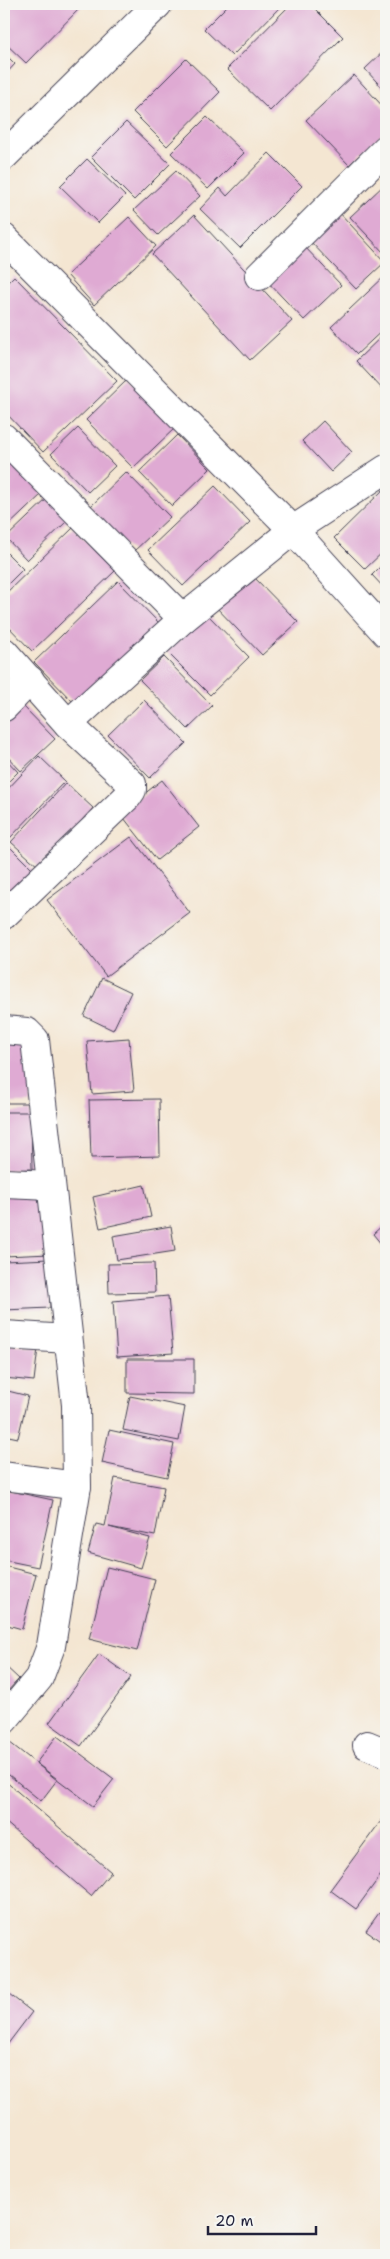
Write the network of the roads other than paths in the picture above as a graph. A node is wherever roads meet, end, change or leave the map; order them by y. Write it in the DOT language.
graph roads {
  1 [pos="158,4"];
  2 [pos="386,149"];
  3 [pos="4,156"];
  4 [pos="4,239"];
  5 [pos="259,276"];
  6 [pos="4,438"];
  7 [pos="386,469"];
  8 [pos="293,530"];
  9 [pos="183,620"];
  10 [pos="386,633"];
  11 [pos="4,652"];
  12 [pos="30,680"];
  13 [pos="4,707"];
  14 [pos="68,724"];
  15 [pos="4,915"];
  16 [pos="4,1030"];
  17 [pos="4,1183"];
  18 [pos="51,1185"];
  19 [pos="4,1335"];
  20 [pos="68,1339"];
  21 [pos="4,1476"];
  22 [pos="77,1486"];
  23 [pos="4,1720"];
  1 -- 3 [label="street"];
  2 -- 5 [label="street"];
  4 -- 8 [label="street"];
  6 -- 9 [label="street"];
  7 -- 8 [label="street"];
  8 -- 9 [label="street"];
  8 -- 10 [label="street"];
  9 -- 14 [label="street"];
  11 -- 12 [label="street"];
  12 -- 13 [label="street"];
  12 -- 14 [label="street"];
  14 -- 15 [label="street"];
  16 -- 18 [label="street"];
  17 -- 18 [label="street"];
  18 -- 20 [label="street"];
  19 -- 20 [label="street"];
  20 -- 22 [label="street"];
  21 -- 22 [label="street"];
  22 -- 23 [label="street"];
}
